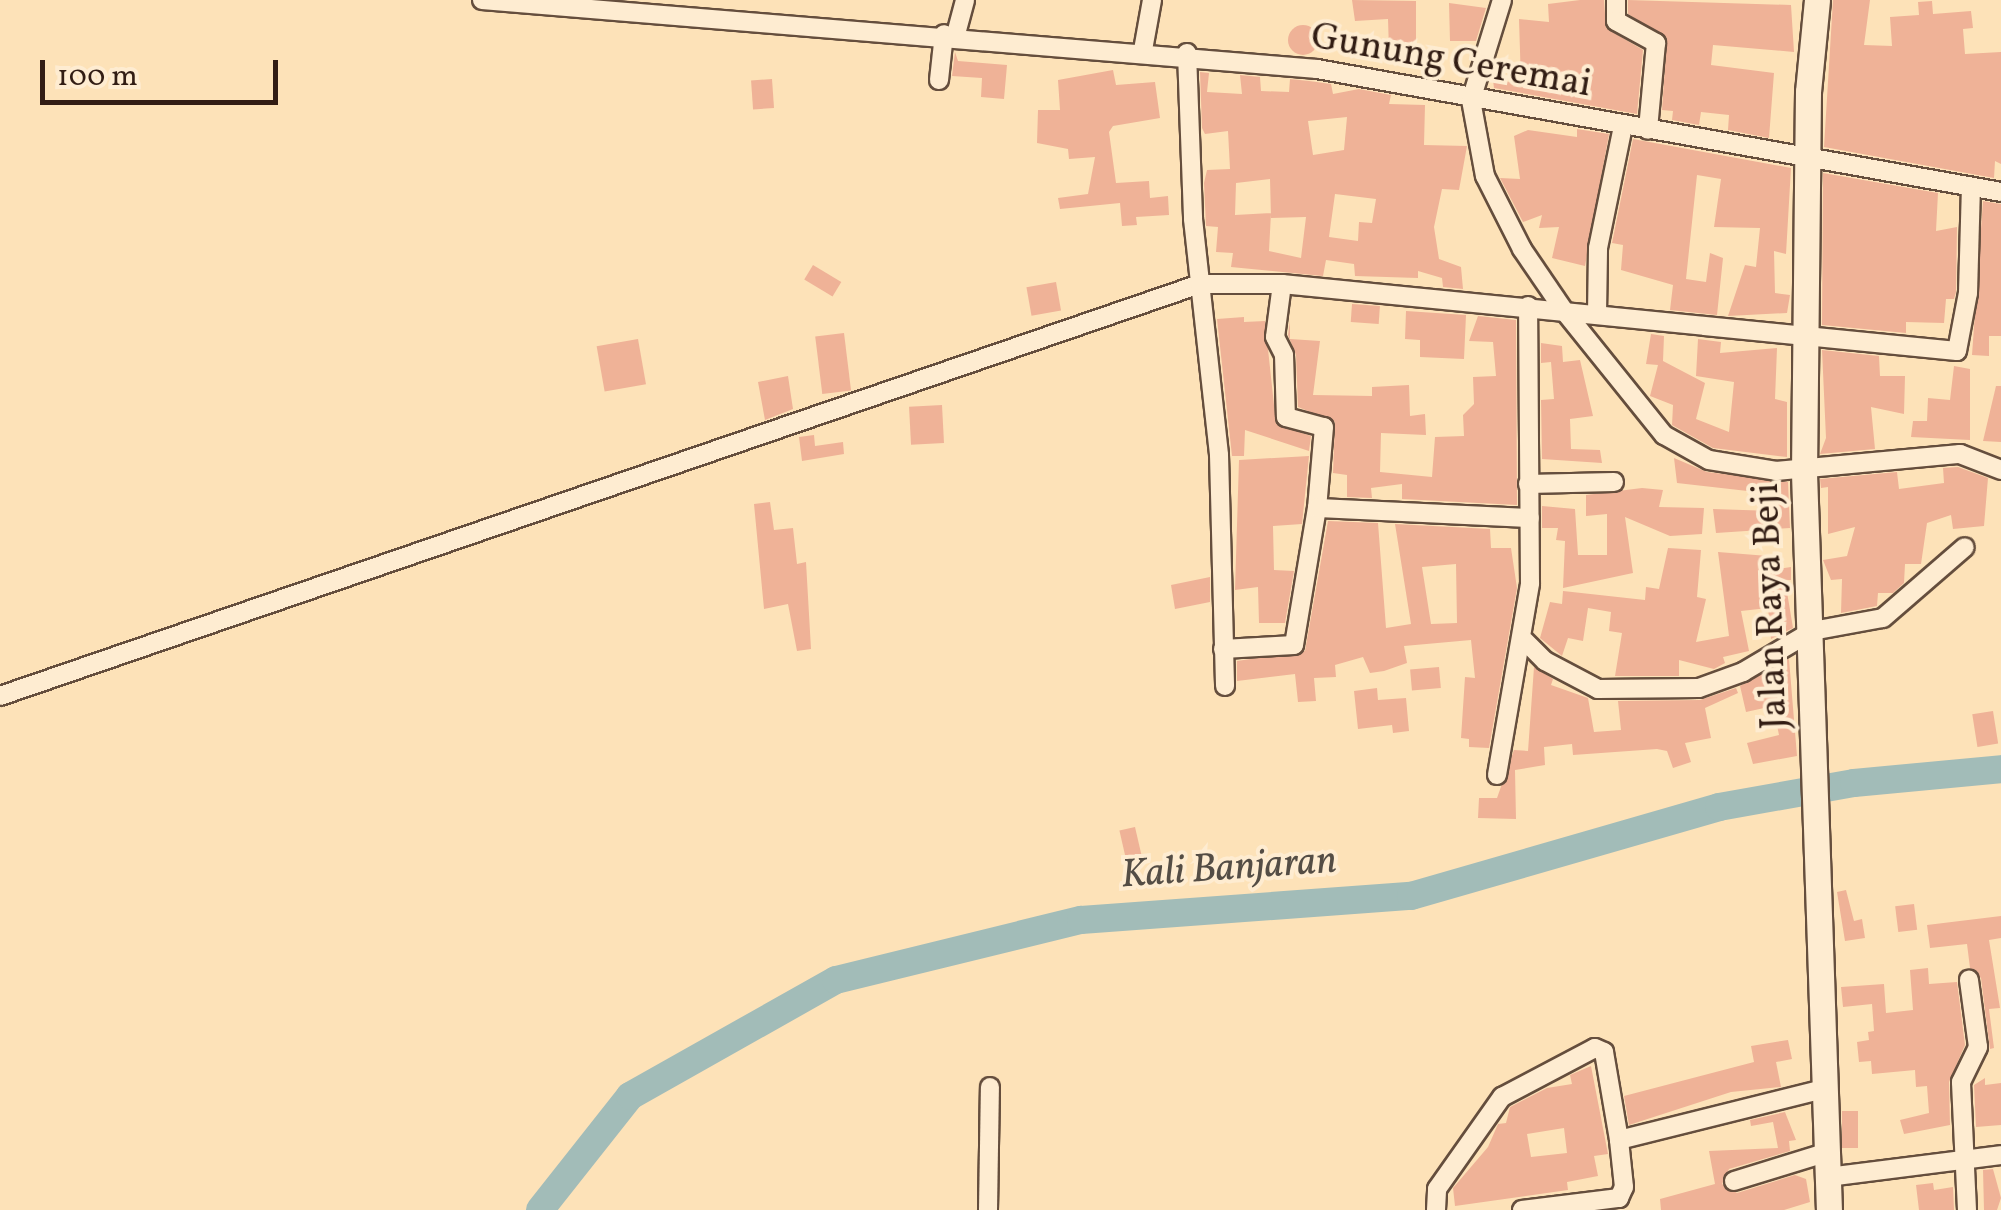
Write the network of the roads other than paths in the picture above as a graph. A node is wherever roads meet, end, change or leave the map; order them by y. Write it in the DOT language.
graph roads {
  1 [pos="482,0"];
  2 [pos="965,0"];
  3 [pos="1152,0"];
  4 [pos="1502,0"];
  5 [pos="1616,0"];
  6 [pos="1817,0"];
  7 [pos="950,34"];
  8 [pos="1143,50"];
  9 [pos="1187,53"];
  10 [pos="939,80"];
  11 [pos="1471,100"];
  12 [pos="1622,126"];
  13 [pos="1648,130"];
  14 [pos="1808,160"];
  15 [pos="1971,186"];
  16 [pos="2001,192"];
  17 [pos="1200,284"];
  18 [pos="1282,284"];
  19 [pos="1528,306"];
  20 [pos="1571,312"];
  21 [pos="1598,314"];
  22 [pos="1804,338"];
  23 [pos="2001,470"];
  24 [pos="1804,472"];
  25 [pos="1614,482"];
  26 [pos="1528,484"];
  27 [pos="1317,508"];
  28 [pos="1530,518"];
  29 [pos="1965,546"];
  30 [pos="1812,631"];
  31 [pos="1525,641"];
  32 [pos="1223,650"];
  33 [pos="1224,686"];
  34 [pos="0,696"];
  35 [pos="1497,775"];
  36 [pos="1969,980"];
  37 [pos="990,1087"];
  38 [pos="1828,1088"];
  39 [pos="1620,1140"];
  40 [pos="2001,1155"];
  41 [pos="1969,1162"];
  42 [pos="1828,1164"];
  43 [pos="1734,1181"];
  44 [pos="988,1210"];
  45 [pos="1436,1210"];
  46 [pos="1522,1210"];
  47 [pos="1829,1210"];
  48 [pos="1967,1210"];
  1 -- 7 [label="street, Gunung Ceremai"];
  2 -- 7 [label="street"];
  3 -- 8 [label="street"];
  4 -- 11 [label="street"];
  5 -- 13 [label="street"];
  6 -- 14 [label="street, Jalan Raya Beji"];
  7 -- 8 [label="street, Gunung Ceremai"];
  7 -- 10 [label="street"];
  8 -- 9 [label="street, Gunung Ceremai"];
  9 -- 11 [label="street, Gunung Ceremai"];
  9 -- 17 [label="street"];
  11 -- 12 [label="street, Gunung Ceremai"];
  11 -- 20 [label="street"];
  12 -- 13 [label="street, Gunung Ceremai"];
  12 -- 21 [label="street"];
  13 -- 14 [label="street, Gunung Ceremai"];
  14 -- 15 [label="street, Gunung Ceremai"];
  14 -- 22 [label="street, Jalan Raya Beji"];
  15 -- 16 [label="street, Gunung Ceremai"];
  15 -- 22 [label="street"];
  17 -- 18 [label="street"];
  17 -- 32 [label="street"];
  17 -- 34 [label="street"];
  18 -- 19 [label="street"];
  18 -- 27 [label="street"];
  19 -- 20 [label="street"];
  19 -- 26 [label="street"];
  20 -- 21 [label="street"];
  20 -- 24 [label="street"];
  21 -- 22 [label="street"];
  22 -- 24 [label="street, Jalan Raya Beji"];
  23 -- 24 [label="street"];
  24 -- 30 [label="street, Jalan Raya Beji"];
  25 -- 26 [label="street"];
  26 -- 28 [label="street"];
  27 -- 28 [label="street"];
  27 -- 32 [label="street"];
  28 -- 31 [label="street"];
  29 -- 30 [label="street"];
  30 -- 31 [label="street"];
  30 -- 38 [label="street, Jalan Raya Beji"];
  31 -- 35 [label="street"];
  32 -- 33 [label="street"];
  36 -- 41 [label="street"];
  37 -- 44 [label="street"];
  38 -- 39 [label="street"];
  38 -- 42 [label="street, Jalan Raya Beji"];
  39 -- 45 [label="street"];
  39 -- 46 [label="street"];
  40 -- 41 [label="street"];
  41 -- 42 [label="street"];
  41 -- 48 [label="street"];
  42 -- 43 [label="street"];
  42 -- 47 [label="street, Jalan Raya Beji"];
}
